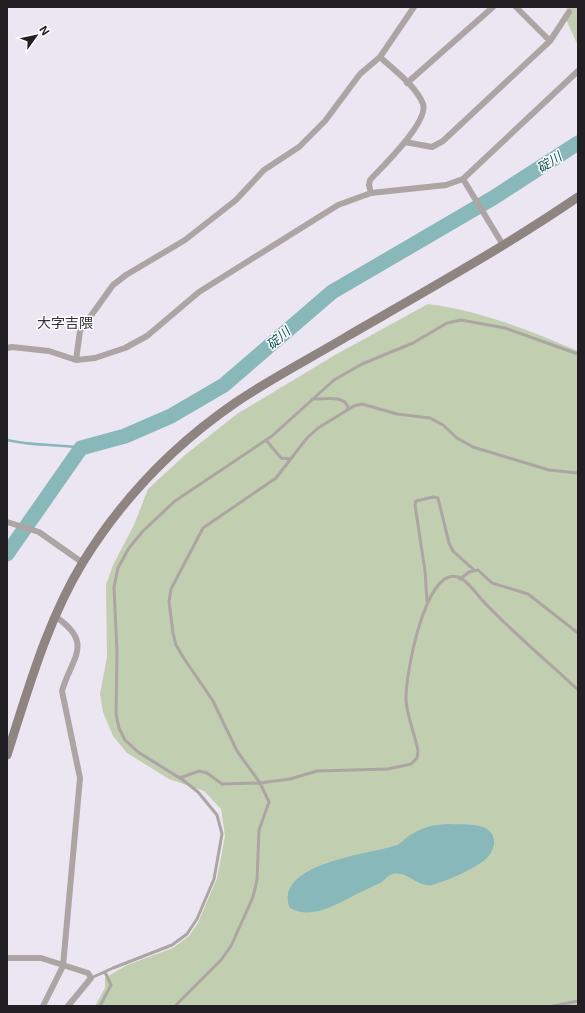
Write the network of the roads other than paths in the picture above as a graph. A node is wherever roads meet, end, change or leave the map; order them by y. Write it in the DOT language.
graph roads {
  1 [pos="414,7"];
  2 [pos="493,7"];
  3 [pos="516,7"];
  4 [pos="569,12"];
  5 [pos="550,41"];
  6 [pos="380,57"];
  7 [pos="578,71"];
  8 [pos="407,83"];
  9 [pos="405,142"];
  10 [pos="463,179"];
  11 [pos="371,193"];
  12 [pos="578,198"];
  13 [pos="503,244"];
  14 [pos="7,348"];
  15 [pos="578,354"];
  16 [pos="76,360"];
  17 [pos="312,399"];
  18 [pos="346,411"];
  19 [pos="266,440"];
  20 [pos="291,459"];
  21 [pos="578,473"];
  22 [pos="7,522"];
  23 [pos="83,563"];
  24 [pos="474,570"];
  25 [pos="460,579"];
  26 [pos="427,603"];
  27 [pos="56,617"];
  28 [pos="578,634"];
  29 [pos="578,690"];
  30 [pos="7,755"];
  31 [pos="180,778"];
  32 [pos="260,783"];
  33 [pos="7,958"];
  34 [pos="63,966"];
  35 [pos="104,972"];
  36 [pos="91,978"];
  37 [pos="578,1000"];
  38 [pos="43,1006"];
  39 [pos="68,1006"];
  40 [pos="100,1006"];
  41 [pos="175,1006"];
  42 [pos="553,1006"];
  1 -- 6 [label="street"];
  2 -- 8 [label="street"];
  3 -- 5 [label="street"];
  4 -- 5 [label="street"];
  5 -- 9 [label="street"];
  6 -- 8 [label="street"];
  6 -- 16 [label="street"];
  7 -- 10 [label="street"];
  8 -- 9 [label="street"];
  9 -- 11 [label="street"];
  10 -- 11 [label="street"];
  10 -- 13 [label="street"];
  11 -- 16 [label="street"];
  12 -- 13 [label="street"];
  13 -- 23 [label="street"];
  14 -- 16 [label="street"];
  15 -- 17 [label="lane"];
  17 -- 18 [label="lane"];
  17 -- 19 [label="lane"];
  18 -- 20 [label="lane"];
  18 -- 21 [label="lane"];
  19 -- 20 [label="lane"];
  19 -- 31 [label="lane"];
  20 -- 32 [label="lane"];
  22 -- 23 [label="street"];
  23 -- 27 [label="street"];
  24 -- 25 [label="lane"];
  24 -- 26 [label="lane"];
  24 -- 28 [label="lane"];
  25 -- 26 [label="lane"];
  25 -- 29 [label="lane"];
  26 -- 32 [label="lane"];
  27 -- 30 [label="street"];
  27 -- 34 [label="street"];
  31 -- 32 [label="lane"];
  31 -- 35 [label="lane"];
  32 -- 41 [label="lane"];
  33 -- 34 [label="street"];
  34 -- 36 [label="street"];
  34 -- 38 [label="street"];
  35 -- 36 [label="lane"];
  35 -- 40 [label="lane"];
  36 -- 39 [label="street"];
  37 -- 42 [label="lane"];
}
